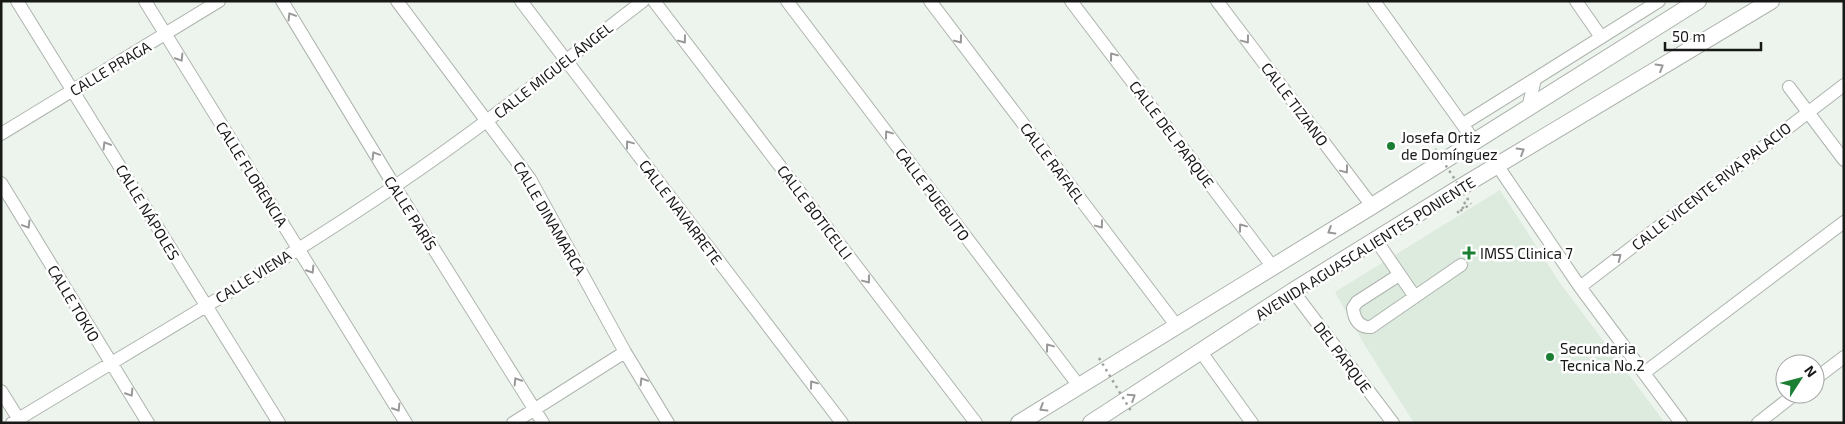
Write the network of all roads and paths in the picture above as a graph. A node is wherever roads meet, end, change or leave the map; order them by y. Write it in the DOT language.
graph roads {
  1 [pos="17,1"];
  2 [pos="145,1"];
  3 [pos="219,1"];
  4 [pos="282,1"];
  5 [pos="396,1"];
  6 [pos="521,1"];
  7 [pos="643,1"];
  8 [pos="654,1"];
  9 [pos="788,1"];
  10 [pos="930,1"];
  11 [pos="1072,1"];
  12 [pos="1217,1"];
  13 [pos="1374,1"];
  14 [pos="1576,1"];
  15 [pos="1659,1"];
  16 [pos="1698,1"];
  17 [pos="1771,1"];
  18 [pos="165,34"];
  19 [pos="1601,37"];
  20 [pos="566,61"];
  21 [pos="1535,80"];
  22 [pos="1844,85"];
  23 [pos="1789,87"];
  24 [pos="73,90"];
  25 [pos="1528,108"];
  26 [pos="1808,112"];
  27 [pos="488,121"];
  28 [pos="1463,124"];
  29 [pos="1,134"];
  30 [pos="1475,142"];
  31 [pos="1435,149"];
  32 [pos="1844,160"];
  33 [pos="1497,166"];
  34 [pos="1,183"];
  35 [pos="395,187"];
  36 [pos="1466,205"];
  37 [pos="1372,206"];
  38 [pos="1844,222"];
  39 [pos="1376,240"];
  40 [pos="298,248"];
  41 [pos="1461,265"];
  42 [pos="1272,266"];
  43 [pos="1399,275"];
  44 [pos="1580,287"];
  45 [pos="1293,291"];
  46 [pos="1414,297"];
  47 [pos="205,306"];
  48 [pos="1176,325"];
  49 [pos="625,352"];
  50 [pos="1201,352"];
  51 [pos="1844,357"];
  52 [pos="1099,358"];
  53 [pos="110,363"];
  54 [pos="1825,371"];
  55 [pos="1644,374"];
  56 [pos="1079,386"];
  57 [pos="1,391"];
  58 [pos="1782,404"];
  59 [pos="534,409"];
  60 [pos="1131,411"];
  61 [pos="1101,420"];
  62 [pos="18,421"];
  63 [pos="148,423"];
  64 [pos="279,423"];
  65 [pos="406,423"];
  66 [pos="513,423"];
  67 [pos="543,423"];
  68 [pos="668,423"];
  69 [pos="842,423"];
  70 [pos="976,423"];
  71 [pos="1019,423"];
  72 [pos="1252,423"];
  73 [pos="1393,423"];
  74 [pos="1681,423"];
  75 [pos="1758,423"];
  1 -- 24 [label="street, CALLE NÁPOLES"];
  2 -- 18 [label="street, CALLE FLORENCIA"];
  3 -- 18 [label="street, CALLE PRAGA"];
  35 -- 4 [label="street, CALLE PARÍS, one-way"];
  5 -- 27 [label="street, CALLE DINAMARCA"];
  6 -- 20 [label="street, CALLE NAVARRETE"];
  7 -- 20 [label="street, CALLE MIGUEL ÁNGEL"];
  8 -- 70 [label="street, CALLE BOTICELLI, one-way"];
  56 -- 9 [label="street, CALLE PUEBLITO, one-way"];
  10 -- 48 [label="street, CALLE RAFAEL, one-way"];
  42 -- 11 [label="street, CALLE DEL PARQUE, one-way"];
  12 -- 37 [label="street, CALLE TIZIANO, one-way"];
  13 -- 28 [label="street"];
  14 -- 19 [label="street"];
  15 -- 19 [label="street"];
  16 -- 25 [label="main road, AVENIDA AGUASCALIENTES PONIENTE"];
  33 -- 17 [label="main road, AVENIDA AGUASCALIENTES PONIENTE, one-way"];
  18 -- 24 [label="street, CALLE PRAGA"];
  18 -- 40 [label="street, CALLE FLORENCIA, one-way"];
  19 -- 21 [label="street"];
  20 -- 27 [label="street, CALLE MIGUEL ÁNGEL"];
  69 -- 20 [label="street, CALLE NAVARRETE, one-way"];
  21 -- 25 [label="street"];
  21 -- 28 [label="street"];
  22 -- 26 [label="street, CALLE VICENTE RIVA PALACIO"];
  23 -- 26 [label="street"];
  24 -- 29 [label="street, CALLE PRAGA"];
  47 -- 24 [label="street, CALLE NÁPOLES, one-way"];
  25 -- 30 [label="main road, AVENIDA AGUASCALIENTES PONIENTE"];
  26 -- 32 [label="street"];
  44 -- 26 [label="street, CALLE VICENTE RIVA PALACIO, one-way"];
  27 -- 35 [label="street, CALLE VIENA"];
  27 -- 49 [label="street, CALLE DINAMARCA"];
  28 -- 30 [label="street"];
  30 -- 37 [label="main road, AVENIDA AGUASCALIENTES PONIENTE"];
  31 -- 36 [label="path, bridge"];
  33 -- 39 [label="main road, AVENIDA AGUASCALIENTES PONIENTE"];
  33 -- 44 [label="street"];
  34 -- 53 [label="street, CALLE TOKIO, one-way"];
  35 -- 40 [label="street, CALLE VIENA"];
  59 -- 35 [label="street, CALLE PARÍS, one-way"];
  37 -- 42 [label="main road, AVENIDA AGUASCALIENTES PONIENTE, one-way"];
  38 -- 55 [label="street"];
  39 -- 43 [label="street"];
  39 -- 45 [label="main road, AVENIDA AGUASCALIENTES PONIENTE"];
  40 -- 47 [label="street, CALLE VIENA"];
  40 -- 65 [label="street, CALLE FLORENCIA, one-way"];
  41 -- 46 [label="street"];
  42 -- 48 [label="main road, AVENIDA AGUASCALIENTES PONIENTE"];
  43 -- 46 [label="street"];
  43 -- 46 [label="street"];
  44 -- 55 [label="street"];
  45 -- 50 [label="main road, AVENIDA AGUASCALIENTES PONIENTE"];
  45 -- 73 [label="street, DEL PARQUE"];
  47 -- 53 [label="street, CALLE VIENA"];
  47 -- 64 [label="street, CALLE NÁPOLES"];
  48 -- 56 [label="main road, AVENIDA AGUASCALIENTES PONIENTE"];
  49 -- 59 [label="street"];
  68 -- 49 [label="street, CALLE DINAMARCA, one-way"];
  61 -- 50 [label="main road, AVENIDA AGUASCALIENTES PONIENTE, one-way"];
  50 -- 72 [label="street"];
  51 -- 54 [label="street"];
  52 -- 60 [label="path, bridge"];
  53 -- 62 [label="street, CALLE VIENA"];
  53 -- 63 [label="street, CALLE TOKIO, one-way"];
  55 -- 74 [label="street"];
  56 -- 71 [label="main road, AVENIDA AGUASCALIENTES PONIENTE, one-way"];
  57 -- 62 [label="street"];
  58 -- 75 [label="street"];
  59 -- 66 [label="street"];
  59 -- 67 [label="street, CALLE PARÍS"];
}
